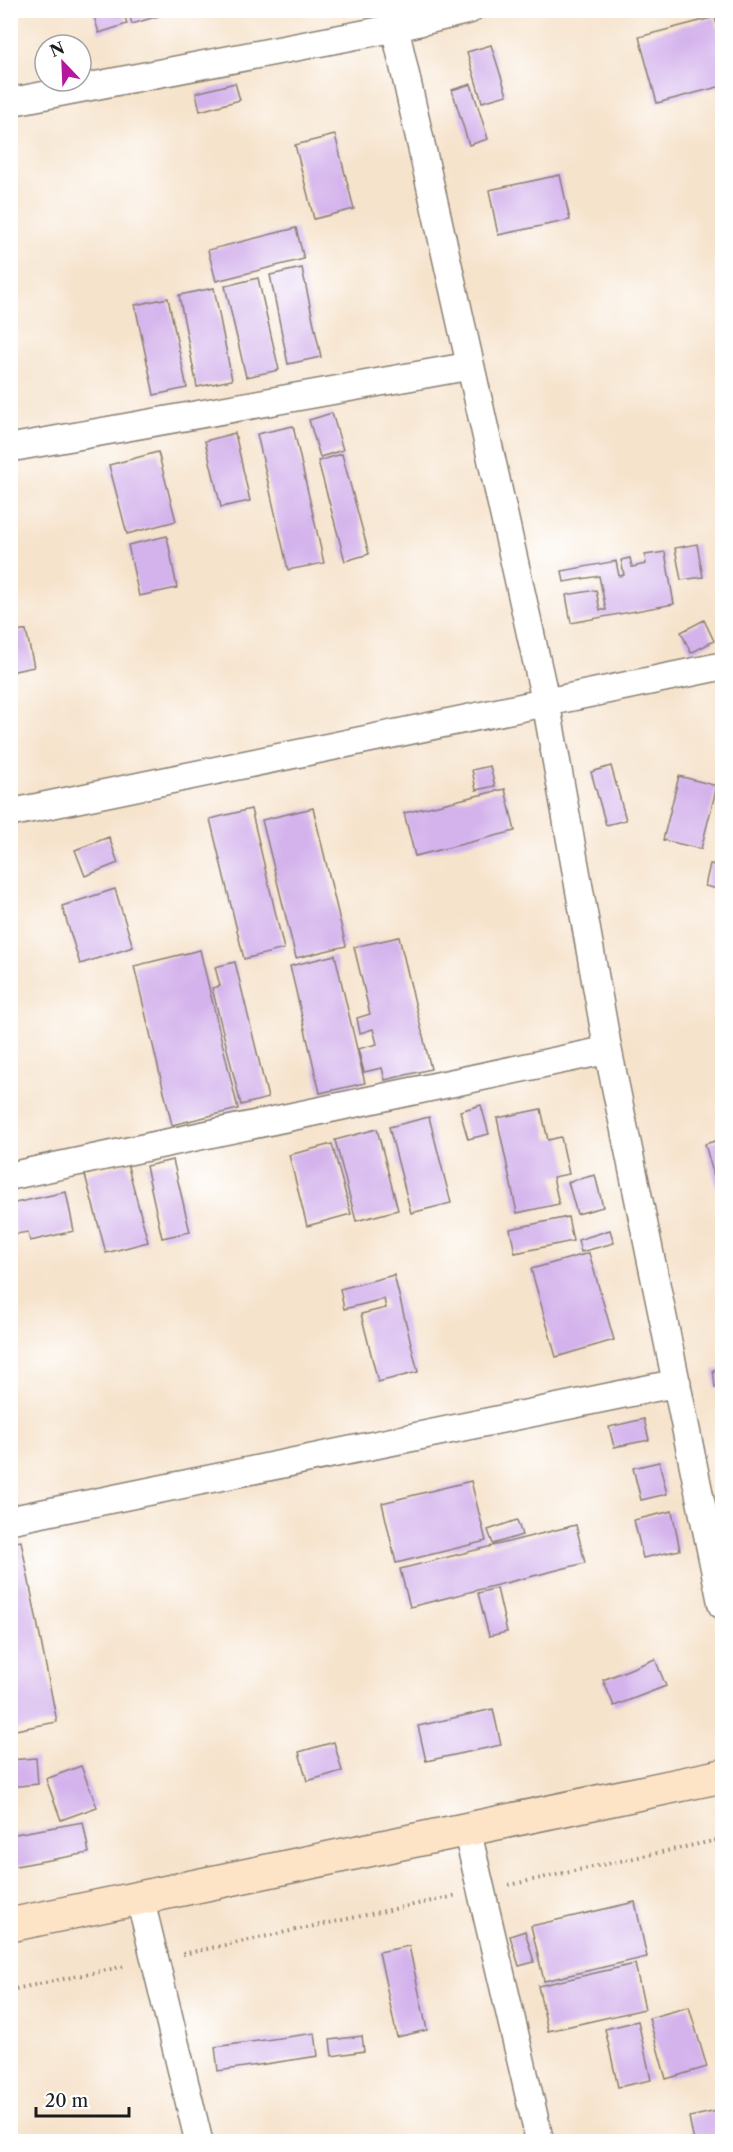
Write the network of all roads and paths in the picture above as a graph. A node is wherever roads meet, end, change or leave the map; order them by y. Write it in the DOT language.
graph roads {
  1 [pos="470,10"];
  2 [pos="393,19"];
  3 [pos="10,102"];
  4 [pos="470,366"];
  5 [pos="10,448"];
  6 [pos="723,666"];
  7 [pos="546,703"];
  8 [pos="10,813"];
  9 [pos="608,1050"];
  10 [pos="10,1176"];
  11 [pos="677,1383"];
  12 [pos="10,1520"];
  13 [pos="723,1605"];
  14 [pos="723,1776"];
  15 [pos="467,1830"];
  16 [pos="723,1839"];
  17 [pos="482,1890"];
  18 [pos="140,1898"];
  19 [pos="10,1925"];
  20 [pos="155,1960"];
  21 [pos="10,1990"];
  22 [pos="199,2142"];
  23 [pos="540,2142"];
  1 -- 2 [label="street"];
  2 -- 3 [label="street"];
  2 -- 4 [label="street"];
  4 -- 5 [label="street"];
  4 -- 7 [label="street"];
  6 -- 7 [label="street"];
  7 -- 8 [label="street"];
  7 -- 9 [label="street"];
  9 -- 10 [label="street"];
  9 -- 11 [label="street"];
  11 -- 12 [label="street"];
  11 -- 13 [label="street"];
  14 -- 15 [label="street"];
  15 -- 17 [label="street"];
  15 -- 18 [label="street"];
  16 -- 17 [label="path"];
  17 -- 20 [label="path"];
  17 -- 23 [label="street"];
  18 -- 19 [label="street"];
  18 -- 20 [label="street"];
  20 -- 21 [label="path"];
  20 -- 22 [label="street"];
}
